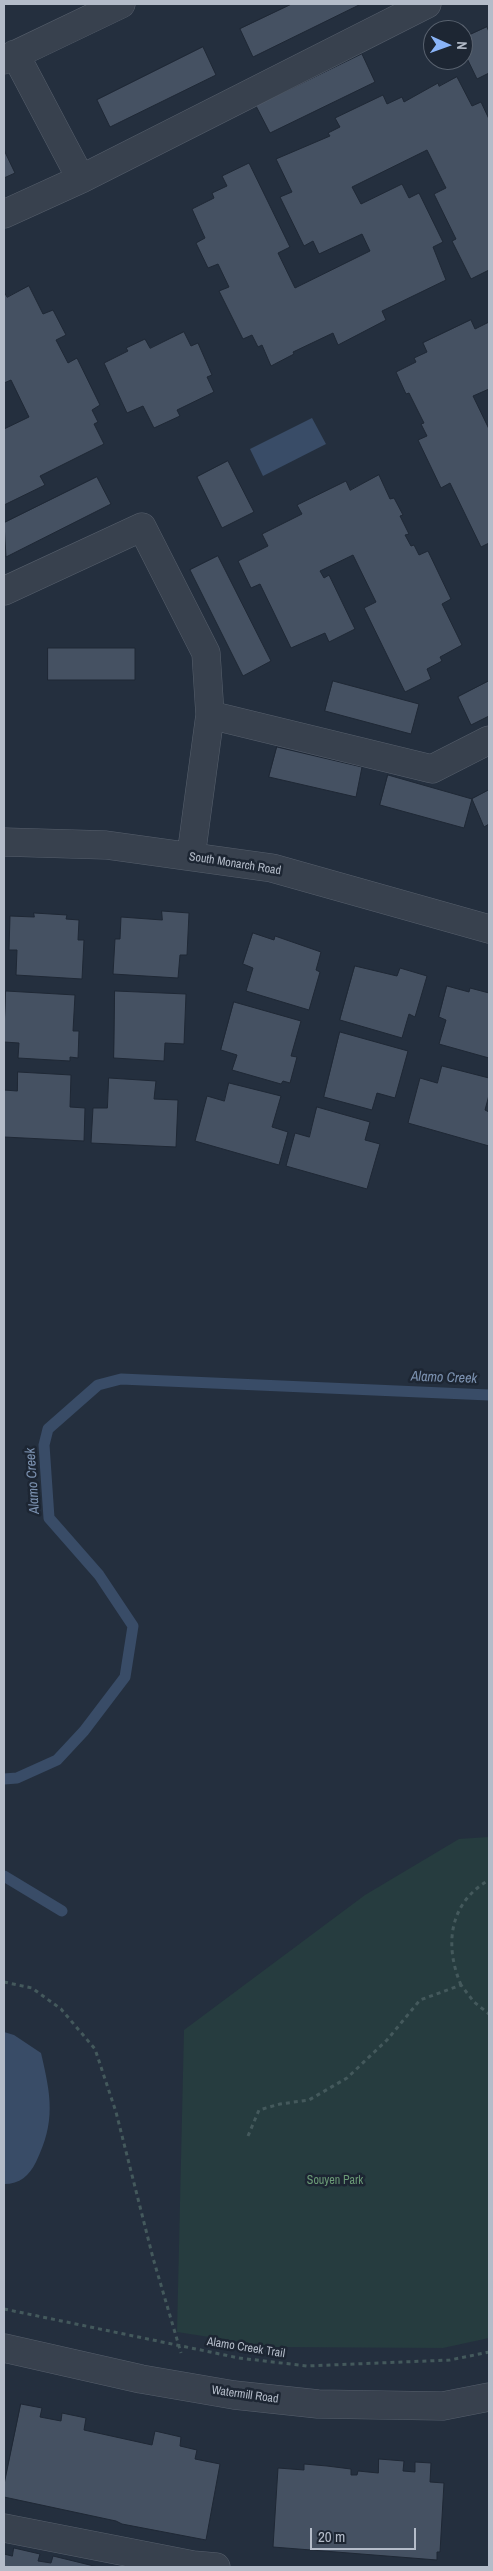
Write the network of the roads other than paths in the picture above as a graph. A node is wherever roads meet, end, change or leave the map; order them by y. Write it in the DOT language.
graph roads {
  1 [pos="122,4"];
  2 [pos="427,4"];
  3 [pos="10,57"];
  4 [pos="81,179"];
  5 [pos="4,214"];
  6 [pos="4,591"];
  7 [pos="210,716"];
  8 [pos="489,740"];
  9 [pos="4,842"];
  10 [pos="191,856"];
  11 [pos="489,929"];
  12 [pos="4,2348"];
  13 [pos="489,2397"];
  14 [pos="4,2528"];
  15 [pos="201,2567"];
  1 -- 3 [label="street"];
  2 -- 4 [label="street"];
  3 -- 4 [label="street"];
  4 -- 5 [label="street"];
  6 -- 7 [label="street"];
  7 -- 8 [label="street"];
  7 -- 10 [label="street"];
  9 -- 10 [label="street, South Monarch Road"];
  10 -- 11 [label="street, South Monarch Road"];
  12 -- 13 [label="street, Watermill Road"];
  14 -- 15 [label="street"];
}
